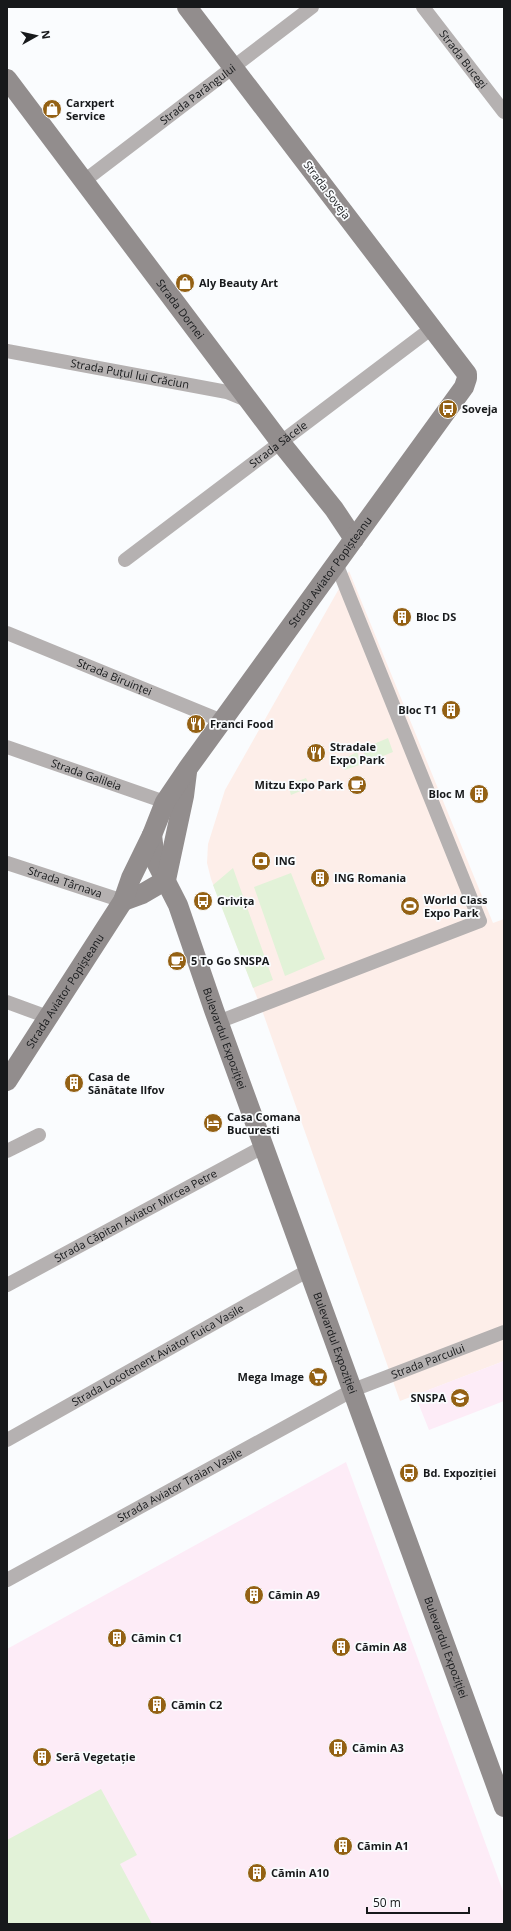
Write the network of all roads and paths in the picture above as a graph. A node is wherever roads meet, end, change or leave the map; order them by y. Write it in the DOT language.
graph roads {
  1 [pos="188,7"];
  2 [pos="312,7"];
  3 [pos="423,7"];
  4 [pos="233,67"];
  5 [pos="7,79"];
  6 [pos="504,112"];
  7 [pos="84,181"];
  8 [pos="432,328"];
  9 [pos="7,351"];
  10 [pos="467,374"];
  11 [pos="250,402"];
  12 [pos="281,443"];
  13 [pos="354,538"];
  14 [pos="125,560"];
  15 [pos="336,563"];
  16 [pos="7,634"];
  17 [pos="222,721"];
  18 [pos="7,747"];
  19 [pos="188,768"];
  20 [pos="165,802"];
  21 [pos="152,835"];
  22 [pos="7,863"];
  23 [pos="133,874"];
  24 [pos="166,880"];
  25 [pos="123,901"];
  26 [pos="7,1002"];
  27 [pos="48,1017"];
  28 [pos="218,1022"];
  29 [pos="7,1081"];
  30 [pos="39,1135"];
  31 [pos="264,1147"];
  32 [pos="7,1151"];
  33 [pos="309,1270"];
  34 [pos="7,1286"];
  35 [pos="504,1332"];
  36 [pos="353,1390"];
  37 [pos="7,1440"];
  38 [pos="7,1580"];
  39 [pos="504,1807"];
  1 -- 4 [label="street, Strada Soveja"];
  2 -- 4 [label="street, Strada Parângului"];
  3 -- 6 [label="street, Strada Bucegi"];
  4 -- 7 [label="street, Strada Parângului"];
  4 -- 8 [label="street, Strada Soveja"];
  5 -- 7 [label="street, Strada Dornei"];
  7 -- 11 [label="street, Strada Dornei"];
  8 -- 10 [label="street, Strada Soveja"];
  8 -- 12 [label="street, Strada Săcele"];
  9 -- 11 [label="street, Strada Puțul lui Crăciun"];
  10 -- 13 [label="street, Strada Aviator Popișteanu"];
  11 -- 12 [label="street, Strada Dornei"];
  12 -- 13 [label="street, Strada Dornei"];
  12 -- 14 [label="street, Strada Săcele"];
  13 -- 15 [label="street, Strada Aviator Popișteanu"];
  15 -- 17 [label="street, Strada Aviator Popișteanu"];
  15 -- 28 [label="street"];
  16 -- 17 [label="street, Strada Biruinței"];
  17 -- 19 [label="street, Strada Aviator Popișteanu"];
  18 -- 20 [label="street, Strada Galileia"];
  19 -- 20 [label="street, Strada Aviator Popișteanu"];
  19 -- 24 [label="street, Strada Aviator Popișteanu"];
  20 -- 21 [label="street, Strada Aviator Popișteanu"];
  21 -- 23 [label="street, Strada Aviator Popișteanu"];
  21 -- 24 [label="street, Bulevardul Expoziției"];
  22 -- 25 [label="street, Strada Târnava"];
  23 -- 24 [label="street"];
  23 -- 25 [label="street, Strada Aviator Popișteanu"];
  24 -- 25 [label="street"];
  24 -- 28 [label="street, Bulevardul Expoziției"];
  25 -- 27 [label="street, Strada Aviator Popișteanu"];
  26 -- 27 [label="street"];
  27 -- 29 [label="street, Strada Aviator Popișteanu"];
  28 -- 31 [label="street, Bulevardul Expoziției"];
  30 -- 32 [label="street"];
  31 -- 33 [label="street, Bulevardul Expoziției"];
  31 -- 34 [label="street, Strada Căpitan Aviator Mircea Petre"];
  33 -- 36 [label="street, Bulevardul Expoziției"];
  33 -- 37 [label="street, Strada Locotenent Aviator Fuica Vasile"];
  35 -- 36 [label="street, Strada Parcului"];
  36 -- 38 [label="street, Strada Aviator Traian Vasile"];
  36 -- 39 [label="street, Bulevardul Expoziției"];
}
